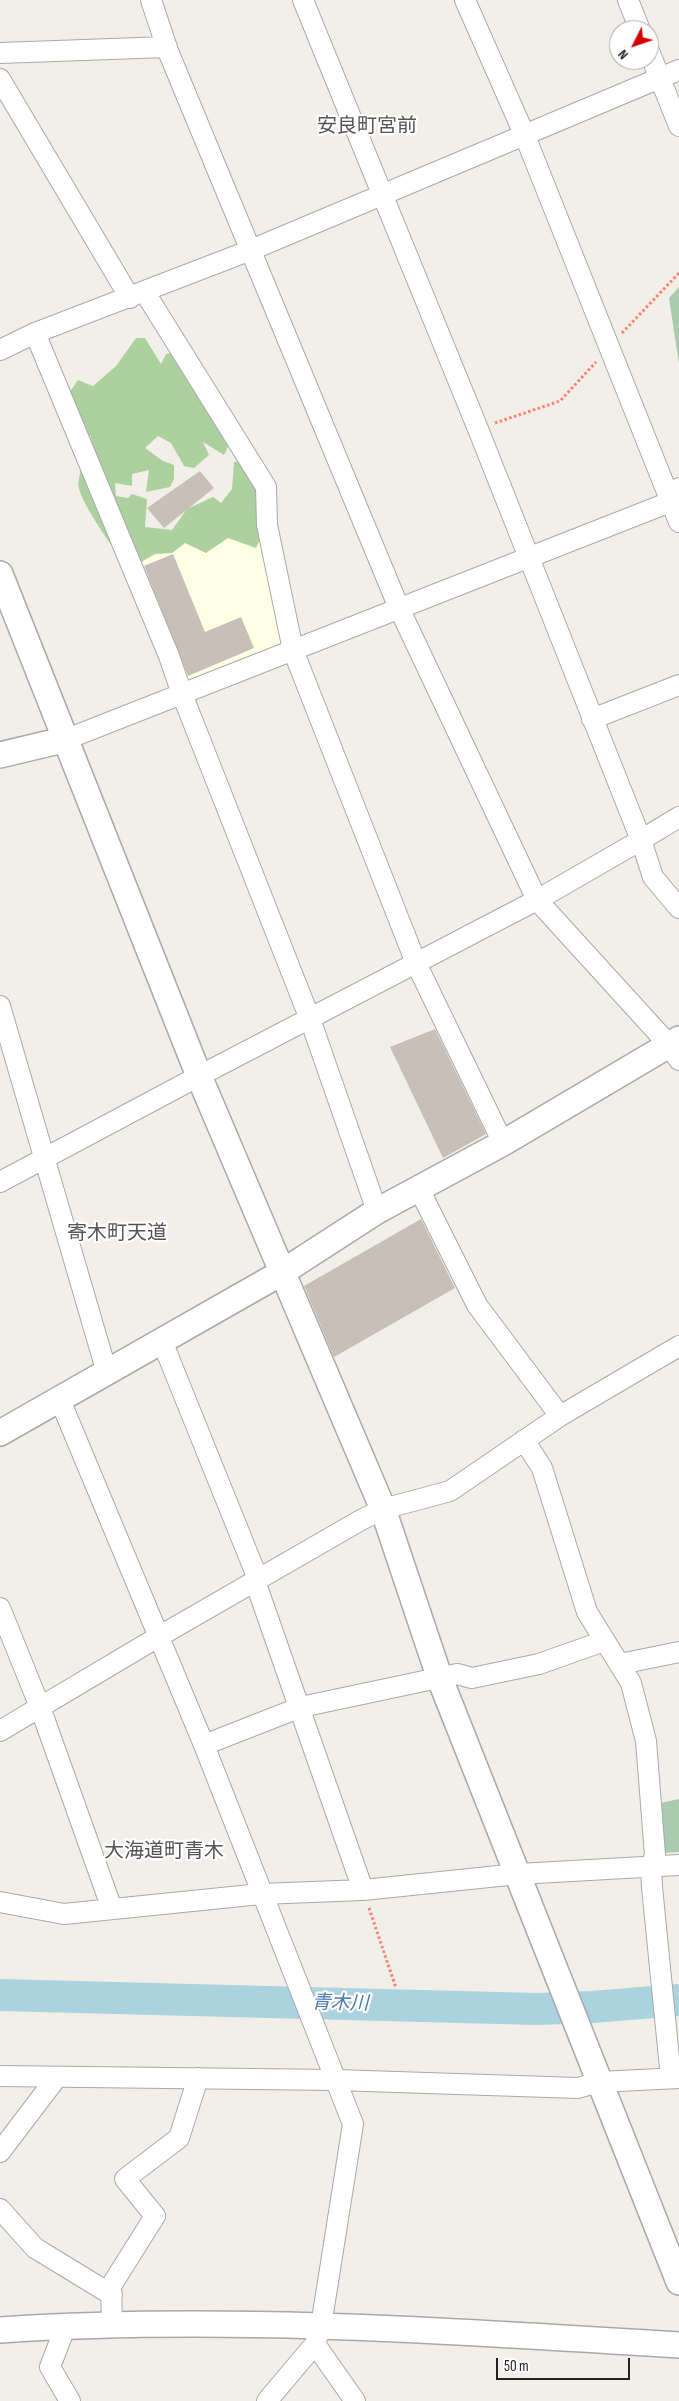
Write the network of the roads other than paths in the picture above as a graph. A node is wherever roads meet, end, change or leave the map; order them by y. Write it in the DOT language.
graph roads {
  1 [pos="151,0"];
  2 [pos="303,0"];
  3 [pos="465,0"];
  4 [pos="628,0"];
  5 [pos="636,20"];
  6 [pos="167,47"];
  7 [pos="0,53"];
  8 [pos="657,70"];
  9 [pos="679,70"];
  10 [pos="660,78"];
  11 [pos="0,79"];
  12 [pos="679,126"];
  13 [pos="525,136"];
  14 [pos="384,194"];
  15 [pos="251,250"];
  16 [pos="137,294"];
  17 [pos="36,333"];
  18 [pos="0,350"];
  19 [pos="675,495"];
  20 [pos="679,522"];
  21 [pos="530,559"];
  22 [pos="0,574"];
  23 [pos="399,608"];
  24 [pos="293,650"];
  25 [pos="679,685"];
  26 [pos="182,694"];
  27 [pos="592,719"];
  28 [pos="67,739"];
  29 [pos="0,755"];
  30 [pos="679,817"];
  31 [pos="641,840"];
  32 [pos="537,900"];
  33 [pos="679,908"];
  34 [pos="416,963"];
  35 [pos="0,1006"];
  36 [pos="310,1019"];
  37 [pos="676,1048"];
  38 [pos="199,1076"];
  39 [pos="503,1143"];
  40 [pos="45,1158"];
  41 [pos="0,1182"];
  42 [pos="419,1189"];
  43 [pos="378,1211"];
  44 [pos="281,1272"];
  45 [pos="162,1341"];
  46 [pos="679,1346"];
  47 [pos="107,1373"];
  48 [pos="60,1400"];
  49 [pos="560,1416"];
  50 [pos="0,1433"];
  51 [pos="524,1440"];
  52 [pos="383,1509"];
  53 [pos="256,1580"];
  54 [pos="0,1608"];
  55 [pos="158,1637"];
  56 [pos="604,1641"];
  57 [pos="679,1652"];
  58 [pos="620,1664"];
  59 [pos="440,1679"];
  60 [pos="40,1707"];
  61 [pos="301,1707"];
  62 [pos="0,1732"];
  63 [pos="204,1745"];
  64 [pos="679,1865"];
  65 [pos="650,1867"];
  66 [pos="518,1874"];
  67 [pos="363,1890"];
  68 [pos="261,1894"];
  69 [pos="0,1902"];
  70 [pos="112,1909"];
  71 [pos="0,2076"];
  72 [pos="57,2077"];
  73 [pos="198,2078"];
  74 [pos="675,2078"];
  75 [pos="336,2080"];
  76 [pos="599,2082"];
  77 [pos="0,2152"];
  78 [pos="0,2209"];
  79 [pos="679,2282"];
  80 [pos="112,2295"];
  81 [pos="112,2325"];
  82 [pos="66,2326"];
  83 [pos="0,2330"];
  84 [pos="318,2335"];
  85 [pos="679,2345"];
  86 [pos="70,2401"];
  87 [pos="267,2401"];
  88 [pos="355,2401"];
  1 -- 6 [label="street"];
  2 -- 14 [label="street"];
  3 -- 13 [label="street"];
  4 -- 5 [label="street"];
  6 -- 7 [label="street"];
  6 -- 15 [label="street"];
  8 -- 10 [label="street"];
  9 -- 10 [label="street"];
  10 -- 12 [label="street"];
  10 -- 13 [label="street"];
  11 -- 16 [label="street"];
  13 -- 14 [label="street"];
  13 -- 19 [label="street"];
  14 -- 15 [label="street"];
  14 -- 21 [label="street"];
  15 -- 16 [label="street"];
  15 -- 23 [label="street"];
  16 -- 17 [label="street"];
  16 -- 24 [label="street"];
  17 -- 18 [label="street"];
  17 -- 26 [label="street"];
  19 -- 20 [label="street"];
  19 -- 21 [label="street"];
  21 -- 23 [label="street"];
  21 -- 27 [label="street"];
  22 -- 28 [label="street"];
  23 -- 24 [label="street"];
  23 -- 32 [label="street"];
  24 -- 26 [label="street"];
  24 -- 34 [label="street"];
  25 -- 27 [label="street"];
  26 -- 28 [label="street"];
  26 -- 36 [label="street"];
  27 -- 31 [label="street"];
  28 -- 29 [label="street"];
  28 -- 38 [label="street"];
  30 -- 31 [label="street"];
  31 -- 32 [label="street"];
  31 -- 33 [label="street"];
  32 -- 34 [label="street"];
  32 -- 37 [label="street"];
  34 -- 36 [label="street"];
  34 -- 39 [label="street"];
  35 -- 40 [label="street"];
  36 -- 38 [label="street"];
  36 -- 43 [label="street"];
  37 -- 39 [label="street"];
  38 -- 40 [label="street"];
  38 -- 44 [label="street"];
  39 -- 42 [label="street"];
  40 -- 41 [label="street"];
  40 -- 47 [label="street"];
  42 -- 43 [label="street"];
  42 -- 49 [label="street"];
  43 -- 44 [label="street"];
  44 -- 45 [label="street"];
  44 -- 52 [label="street"];
  45 -- 47 [label="street"];
  45 -- 53 [label="street"];
  46 -- 49 [label="street"];
  47 -- 48 [label="street"];
  48 -- 50 [label="street"];
  48 -- 55 [label="street"];
  49 -- 51 [label="street"];
  51 -- 52 [label="street"];
  51 -- 56 [label="street"];
  52 -- 53 [label="street"];
  52 -- 59 [label="street"];
  53 -- 55 [label="street"];
  53 -- 61 [label="street"];
  54 -- 60 [label="street"];
  55 -- 60 [label="street"];
  55 -- 63 [label="street"];
  56 -- 58 [label="street"];
  56 -- 59 [label="street"];
  57 -- 58 [label="street"];
  58 -- 65 [label="street"];
  59 -- 61 [label="street"];
  59 -- 66 [label="street"];
  60 -- 62 [label="street"];
  60 -- 70 [label="street"];
  61 -- 63 [label="street"];
  61 -- 67 [label="street"];
  63 -- 68 [label="street"];
  64 -- 65 [label="street"];
  65 -- 66 [label="street"];
  65 -- 74 [label="street"];
  66 -- 67 [label="street"];
  66 -- 76 [label="street"];
  67 -- 68 [label="street"];
  68 -- 70 [label="street"];
  68 -- 75 [label="street"];
  69 -- 70 [label="street"];
  71 -- 72 [label="street"];
  72 -- 73 [label="street"];
  72 -- 77 [label="street"];
  73 -- 75 [label="street"];
  73 -- 80 [label="street"];
  74 -- 76 [label="street"];
  75 -- 76 [label="street"];
  75 -- 84 [label="street"];
  76 -- 79 [label="street"];
  78 -- 80 [label="street"];
  80 -- 81 [label="street"];
  81 -- 82 [label="street"];
  81 -- 84 [label="street"];
  82 -- 83 [label="street"];
  82 -- 86 [label="street"];
  84 -- 85 [label="street"];
  84 -- 87 [label="street"];
  84 -- 88 [label="street"];
}
